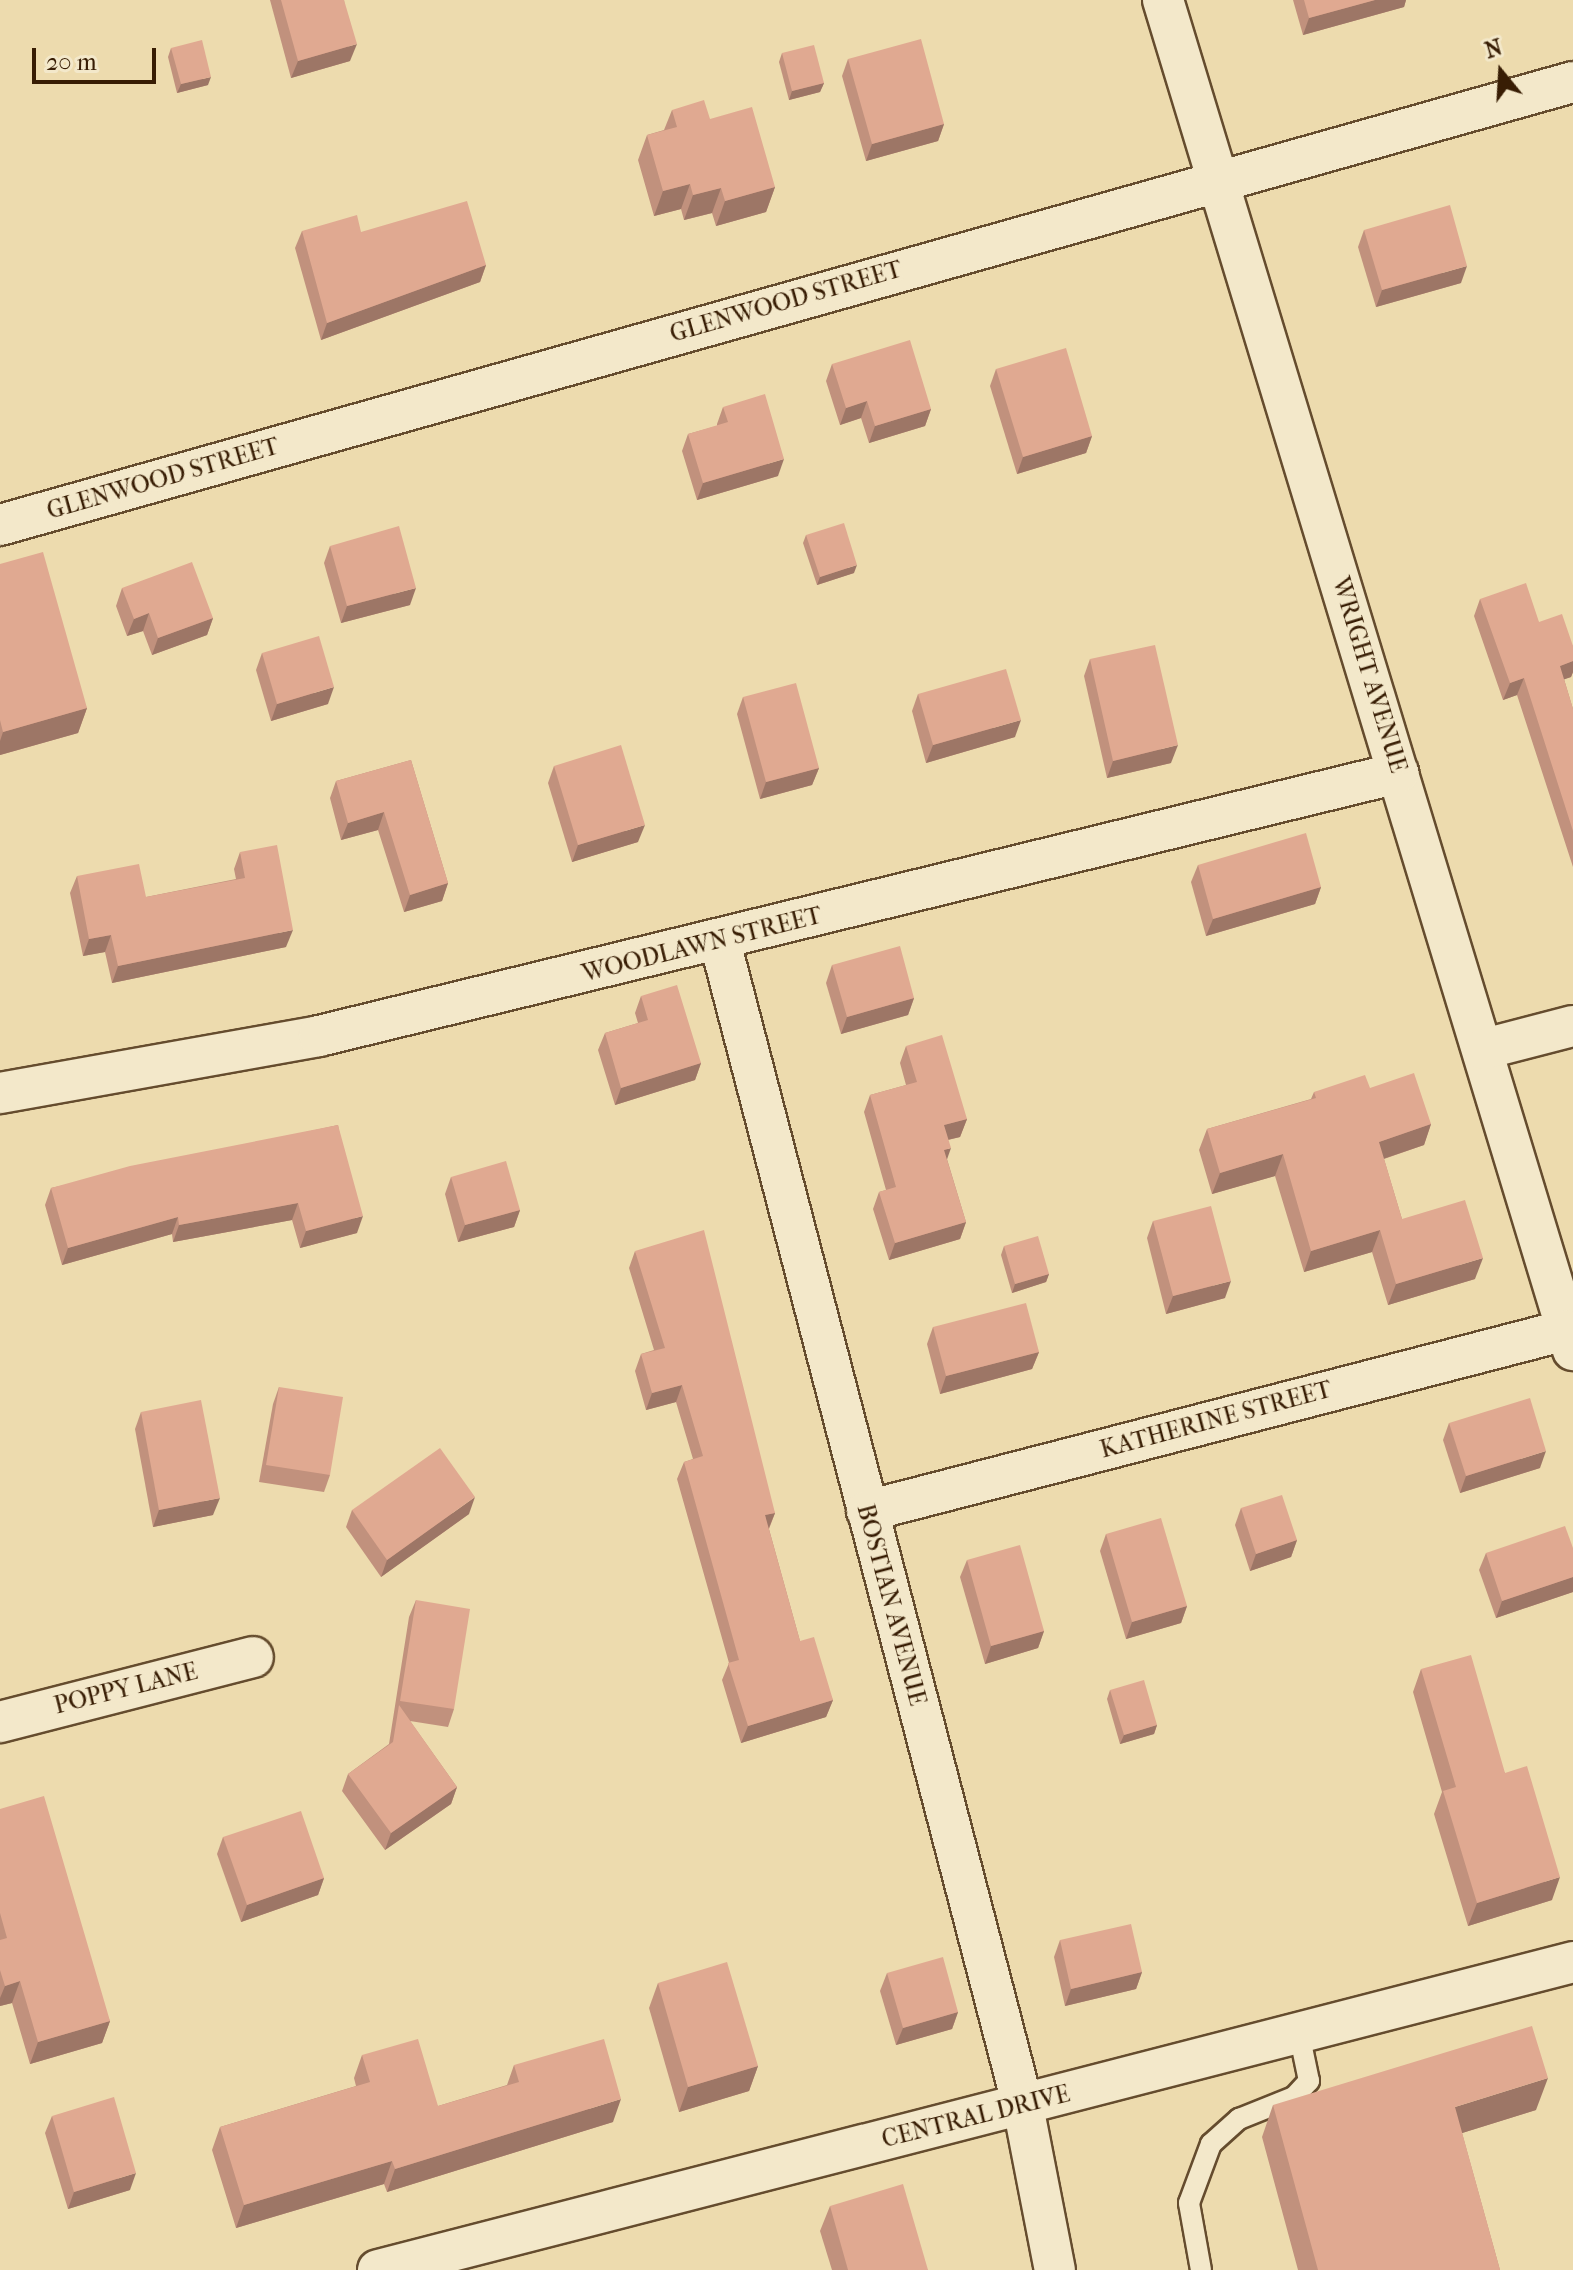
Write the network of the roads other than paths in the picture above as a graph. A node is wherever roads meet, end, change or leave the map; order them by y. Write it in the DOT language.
graph roads {
  1 [pos="1163,0"];
  2 [pos="1573,82"];
  3 [pos="1219,179"];
  4 [pos="3,513"];
  5 [pos="1398,773"];
  6 [pos="720,942"];
  7 [pos="1573,1026"];
  8 [pos="1484,1049"];
  9 [pos="0,1093"];
  10 [pos="1570,1340"];
  11 [pos="867,1511"];
  12 [pos="253,1657"];
  13 [pos="0,1722"];
  14 [pos="1573,1962"];
  15 [pos="1299,2033"];
  16 [pos="1023,2106"];
  17 [pos="378,2270"];
  18 [pos="1055,2270"];
  19 [pos="1201,2270"];
  1 -- 3 [label="street, WRIGHT AVENUE"];
  2 -- 3 [label="street, GLENWOOD STREET"];
  3 -- 4 [label="street, GLENWOOD STREET"];
  3 -- 5 [label="street, WRIGHT AVENUE"];
  5 -- 6 [label="street, WOODLAWN STREET"];
  5 -- 8 [label="street, WRIGHT AVENUE"];
  6 -- 9 [label="street, WOODLAWN STREET"];
  6 -- 11 [label="street, BOSTIAN AVENUE"];
  7 -- 8 [label="street"];
  8 -- 10 [label="street, WRIGHT AVENUE"];
  10 -- 11 [label="street, KATHERINE STREET"];
  11 -- 16 [label="street, BOSTIAN AVENUE"];
  12 -- 13 [label="street, POPPY LANE"];
  14 -- 15 [label="street, CENTRAL DRIVE"];
  15 -- 16 [label="street, CENTRAL DRIVE"];
  15 -- 19 [label="lane"];
  16 -- 17 [label="street, CENTRAL DRIVE"];
  16 -- 18 [label="street, BOSTIAN AVENUE"];
}
